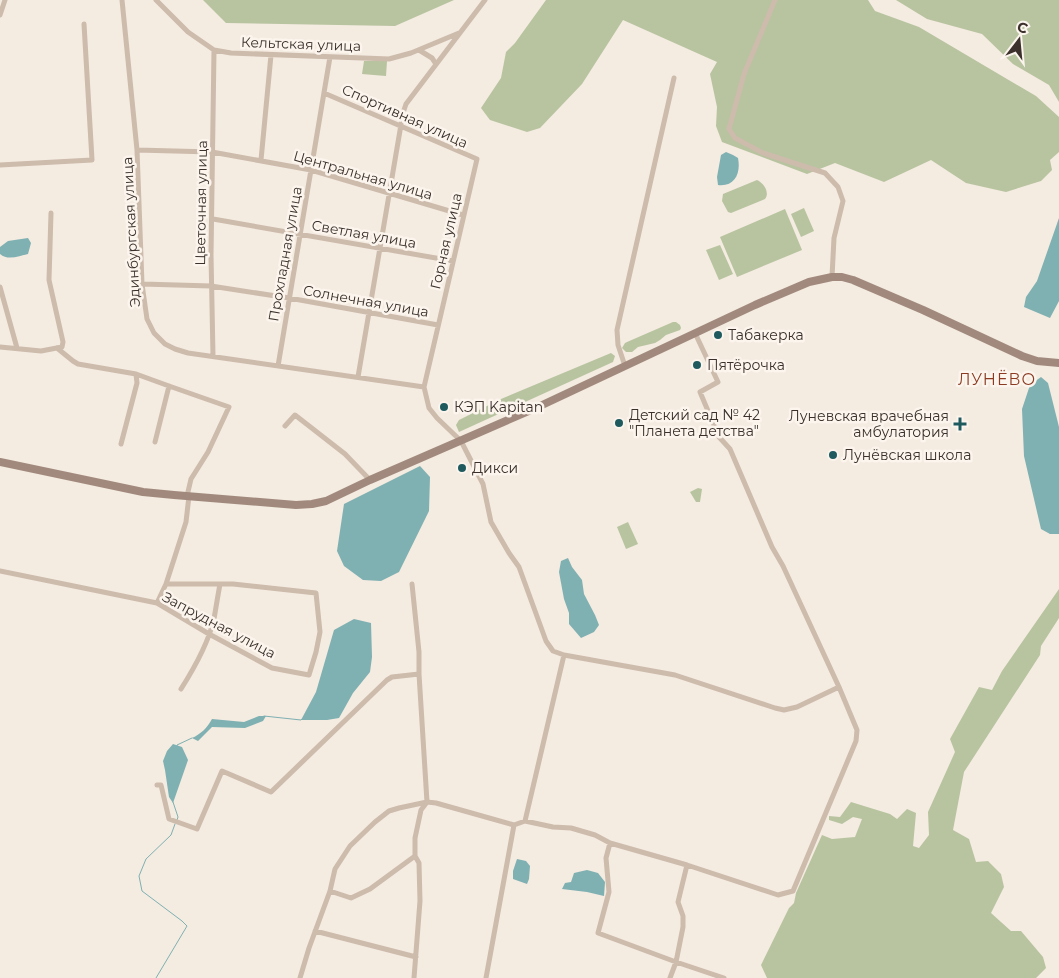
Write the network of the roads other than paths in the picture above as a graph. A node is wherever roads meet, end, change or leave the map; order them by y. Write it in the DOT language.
graph roads {
  1 [pos="5,0"];
  2 [pos="121,0"];
  3 [pos="156,0"];
  4 [pos="485,0"];
  5 [pos="775,0"];
  6 [pos="0,15"];
  7 [pos="84,24"];
  8 [pos="460,33"];
  9 [pos="214,50"];
  10 [pos="420,50"];
  11 [pos="271,55"];
  12 [pos="330,57"];
  13 [pos="436,64"];
  14 [pos="674,78"];
  15 [pos="324,93"];
  16 [pos="401,126"];
  17 [pos="137,150"];
  18 [pos="212,152"];
  19 [pos="477,159"];
  20 [pos="261,160"];
  21 [pos="0,165"];
  22 [pos="311,170"];
  23 [pos="389,193"];
  24 [pos="51,213"];
  25 [pos="463,215"];
  26 [pos="213,218"];
  27 [pos="300,234"];
  28 [pos="380,248"];
  29 [pos="453,261"];
  30 [pos="832,277"];
  31 [pos="142,284"];
  32 [pos="211,286"];
  33 [pos="0,287"];
  34 [pos="289,298"];
  35 [pos="369,312"];
  36 [pos="438,325"];
  37 [pos="695,333"];
  38 [pos="0,347"];
  39 [pos="18,348"];
  40 [pos="57,348"];
  41 [pos="212,356"];
  42 [pos="1059,363"];
  43 [pos="278,366"];
  44 [pos="626,366"];
  45 [pos="136,374"];
  46 [pos="358,377"];
  47 [pos="169,386"];
  48 [pos="424,386"];
  49 [pos="285,426"];
  50 [pos="460,441"];
  51 [pos="155,442"];
  52 [pos="121,444"];
  53 [pos="0,462"];
  54 [pos="370,480"];
  55 [pos="188,496"];
  56 [pos="0,571"];
  57 [pos="166,584"];
  58 [pos="220,584"];
  59 [pos="412,584"];
  60 [pos="157,603"];
  61 [pos="209,634"];
  62 [pos="564,655"];
  63 [pos="418,674"];
  64 [pos="840,686"];
  65 [pos="181,689"];
  66 [pos="156,785"];
  67 [pos="427,802"];
  68 [pos="525,821"];
  69 [pos="514,825"];
  70 [pos="610,843"];
  71 [pos="415,856"];
  72 [pos="687,865"];
  73 [pos="330,892"];
  74 [pos="316,931"];
  75 [pos="416,957"];
  76 [pos="676,962"];
  77 [pos="300,978"];
  78 [pos="414,978"];
  79 [pos="486,978"];
  80 [pos="670,978"];
  81 [pos="724,978"];
  1 -- 6 [label="street"];
  2 -- 17 [label="street, Эдинбургская улица"];
  3 -- 9 [label="street, Кельтская улица"];
  4 -- 8 [label="street"];
  5 -- 30 [label="street"];
  7 -- 21 [label="street"];
  8 -- 10 [label="street, Кельтская улица"];
  8 -- 13 [label="street"];
  9 -- 11 [label="street, Кельтская улица"];
  9 -- 18 [label="street, Цветочная улица"];
  10 -- 12 [label="street, Кельтская улица"];
  10 -- 13 [label="street"];
  11 -- 12 [label="street, Кельтская улица"];
  11 -- 20 [label="street"];
  12 -- 15 [label="street, Прохладная улица"];
  13 -- 16 [label="street"];
  14 -- 44 [label="street"];
  15 -- 16 [label="street, Спортивная улица"];
  15 -- 22 [label="street, Прохладная улица"];
  16 -- 19 [label="street, Спортивная улица"];
  16 -- 23 [label="street"];
  17 -- 18 [label="street, Центральная улица"];
  17 -- 31 [label="street, Эдинбургская улица"];
  18 -- 20 [label="street, Центральная улица"];
  18 -- 26 [label="street, Цветочная улица"];
  19 -- 25 [label="street, Горная улица"];
  20 -- 22 [label="street, Центральная улица"];
  22 -- 23 [label="street, Центральная улица"];
  22 -- 27 [label="street, Прохладная улица"];
  23 -- 25 [label="street, Центральная улица"];
  23 -- 28 [label="street"];
  24 -- 40 [label="street"];
  25 -- 29 [label="street, Горная улица"];
  26 -- 27 [label="street, Светлая улица"];
  26 -- 32 [label="street, Цветочная улица"];
  27 -- 28 [label="street, Светлая улица"];
  27 -- 34 [label="street, Прохладная улица"];
  28 -- 29 [label="street, Светлая улица"];
  28 -- 35 [label="street"];
  29 -- 36 [label="street, Горная улица"];
  30 -- 37 [label="street"];
  30 -- 42 [label="street"];
  31 -- 32 [label="street, Солнечная улица"];
  31 -- 41 [label="street, Эдинбургская улица"];
  32 -- 34 [label="street, Солнечная улица"];
  32 -- 41 [label="street, Цветочная улица"];
  33 -- 39 [label="street"];
  34 -- 35 [label="street, Солнечная улица"];
  34 -- 43 [label="street, Прохладная улица"];
  35 -- 36 [label="street, Солнечная улица"];
  35 -- 46 [label="street"];
  36 -- 48 [label="street, Горная улица"];
  37 -- 44 [label="street"];
  37 -- 64 [label="street"];
  38 -- 39 [label="street"];
  39 -- 40 [label="street"];
  40 -- 45 [label="street"];
  41 -- 43 [label="street, Эдинбургская улица"];
  43 -- 46 [label="street, Эдинбургская улица"];
  44 -- 50 [label="street"];
  45 -- 47 [label="street"];
  45 -- 52 [label="street"];
  46 -- 48 [label="street, Эдинбургская улица"];
  47 -- 51 [label="street"];
  47 -- 55 [label="street"];
  48 -- 50 [label="street"];
  49 -- 54 [label="street"];
  50 -- 54 [label="street"];
  50 -- 62 [label="street"];
  53 -- 55 [label="street"];
  54 -- 55 [label="street"];
  55 -- 57 [label="street"];
  56 -- 60 [label="street, Запрудная улица"];
  57 -- 58 [label="street"];
  57 -- 60 [label="street"];
  58 -- 61 [label="street"];
  58 -- 61 [label="street, Запрудная улица"];
  59 -- 63 [label="street"];
  60 -- 61 [label="street, Запрудная улица"];
  61 -- 65 [label="street"];
  62 -- 64 [label="street"];
  62 -- 68 [label="street"];
  63 -- 66 [label="street"];
  63 -- 67 [label="street"];
  64 -- 72 [label="street"];
  67 -- 69 [label="street"];
  67 -- 71 [label="street"];
  67 -- 73 [label="street"];
  68 -- 69 [label="street"];
  68 -- 70 [label="street"];
  69 -- 79 [label="street"];
  70 -- 72 [label="street"];
  70 -- 76 [label="street"];
  71 -- 73 [label="street"];
  71 -- 75 [label="street"];
  72 -- 76 [label="street"];
  73 -- 74 [label="street"];
  74 -- 75 [label="street"];
  74 -- 77 [label="street"];
  75 -- 78 [label="street"];
  76 -- 80 [label="street"];
  76 -- 81 [label="street"];
}
